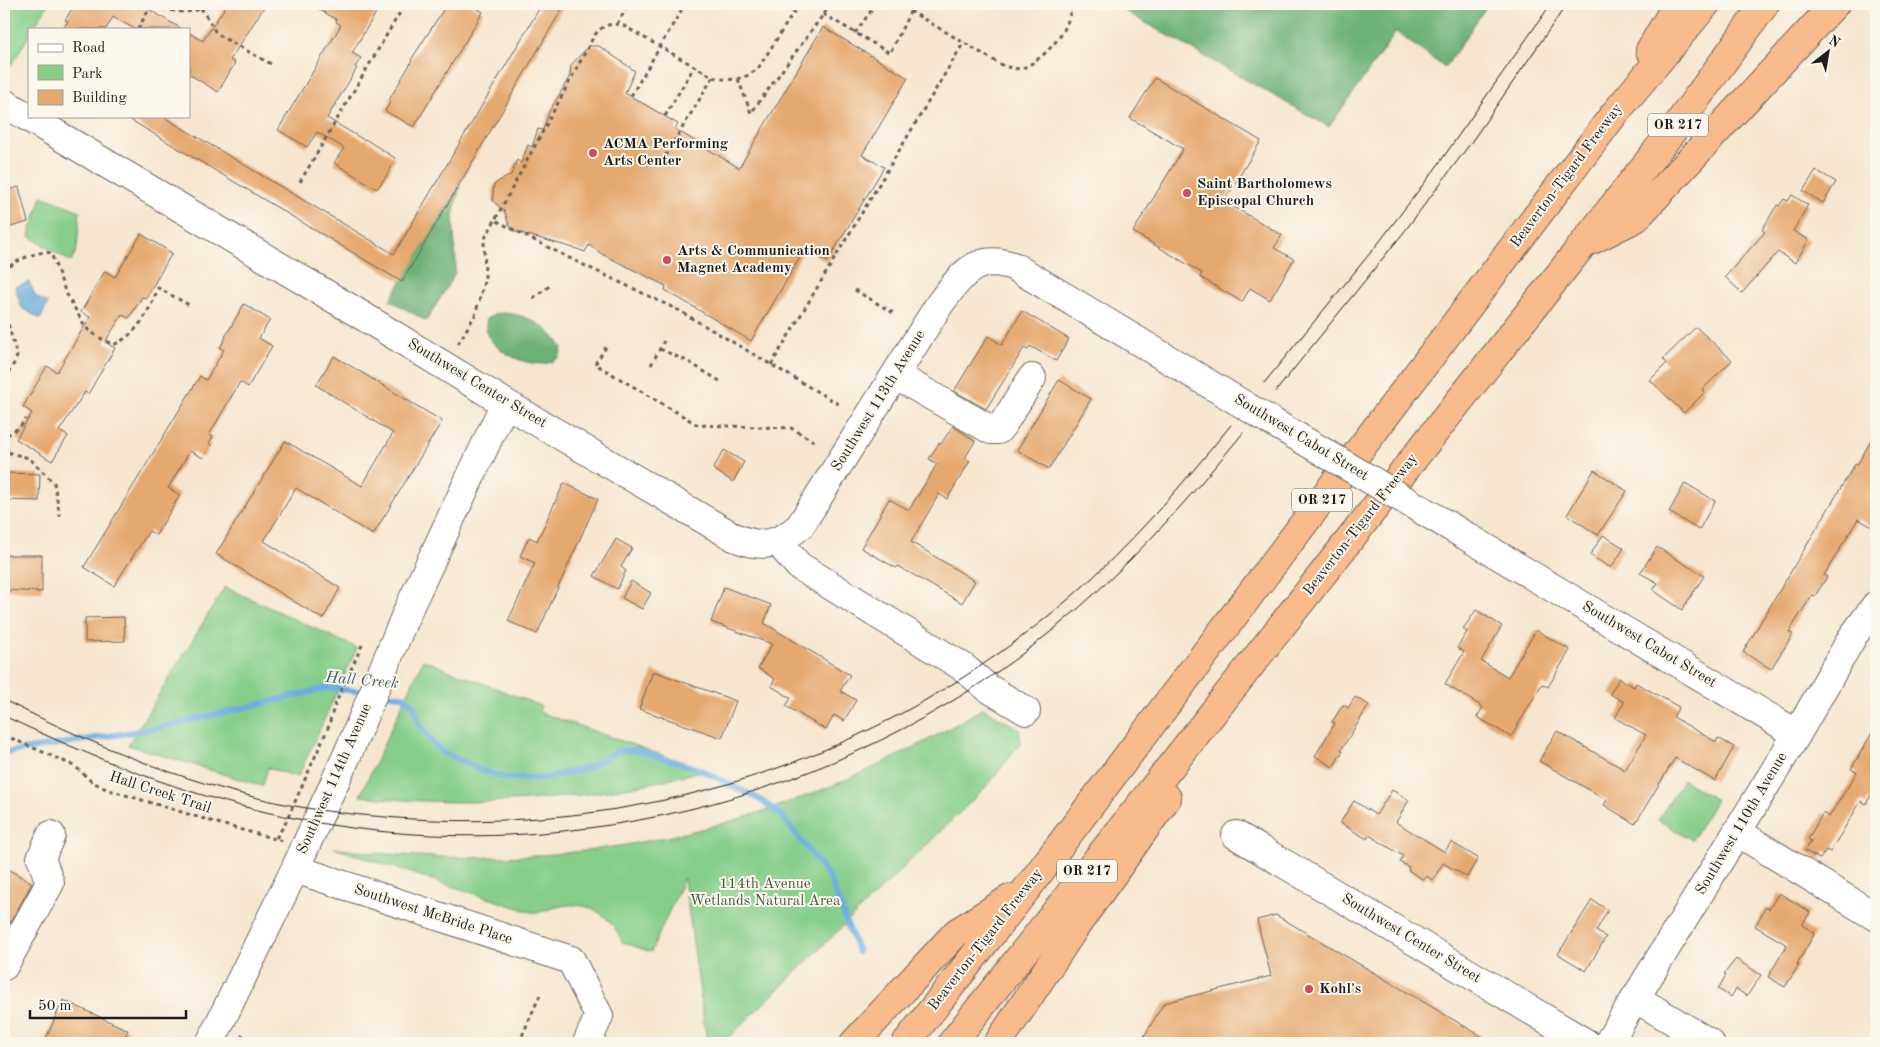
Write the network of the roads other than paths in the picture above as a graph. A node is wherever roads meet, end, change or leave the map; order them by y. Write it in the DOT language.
graph roads {
  1 [pos="1677,4"];
  2 [pos="1706,4"];
  3 [pos="1765,4"];
  4 [pos="1836,4"];
  5 [pos="4,103"];
  6 [pos="1615,113"];
  7 [pos="28,117"];
  8 [pos="29,118"];
  9 [pos="1586,242"];
  10 [pos="982,264"];
  11 [pos="895,375"];
  12 [pos="1032,378"];
  13 [pos="505,403"];
  14 [pos="778,542"];
  15 [pos="1876,604"];
  16 [pos="1223,700"];
  17 [pos="1026,711"];
  18 [pos="1797,734"];
  19 [pos="1736,832"];
  20 [pos="51,835"];
  21 [pos="1236,835"];
  22 [pos="295,869"];
  23 [pos="1029,886"];
  24 [pos="1876,917"];
  25 [pos="4,966"];
  26 [pos="1636,998"];
  27 [pos="210,1043"];
  28 [pos="587,1043"];
  29 [pos="854,1043"];
  30 [pos="906,1043"];
  31 [pos="952,1043"];
  32 [pos="998,1043"];
  33 [pos="1586,1043"];
  34 [pos="1608,1043"];
  35 [pos="1710,1043"];
  1 -- 6 [label="highway"];
  2 -- 6 [label="highway, Beaverton-Tigard Freeway / OR 217"];
  3 -- 9 [label="highway, Beaverton-Tigard Freeway / OR 217"];
  4 -- 9 [label="highway"];
  5 -- 7 [label="street, Southwest Center Street"];
  6 -- 23 [label="highway, Beaverton-Tigard Freeway / OR 217"];
  8 -- 13 [label="street, Southwest Center Street"];
  9 -- 16 [label="highway, Beaverton-Tigard Freeway / OR 217"];
  10 -- 11 [label="street, Southwest 113th Avenue"];
  10 -- 18 [label="street, Southwest Cabot Street, bridge"];
  11 -- 12 [label="street"];
  11 -- 14 [label="street, Southwest 113th Avenue"];
  13 -- 14 [label="street, Southwest Center Street"];
  13 -- 22 [label="street, Southwest 114th Avenue"];
  14 -- 17 [label="street"];
  15 -- 18 [label="street, Southwest 110th Avenue"];
  16 -- 31 [label="highway, Beaverton-Tigard Freeway / OR 217"];
  16 -- 32 [label="highway"];
  18 -- 19 [label="street, Southwest 110th Avenue"];
  19 -- 24 [label="street"];
  19 -- 26 [label="street, Southwest 110th Avenue"];
  20 -- 25 [label="street"];
  21 -- 33 [label="street, Southwest Center Street"];
  22 -- 27 [label="street, Southwest 114th Avenue"];
  22 -- 28 [label="street, Southwest McBride Place"];
  23 -- 29 [label="highway"];
  23 -- 30 [label="highway, Beaverton-Tigard Freeway / OR 217"];
  26 -- 34 [label="street, Southwest 110th Avenue"];
  26 -- 35 [label="street"];
}
